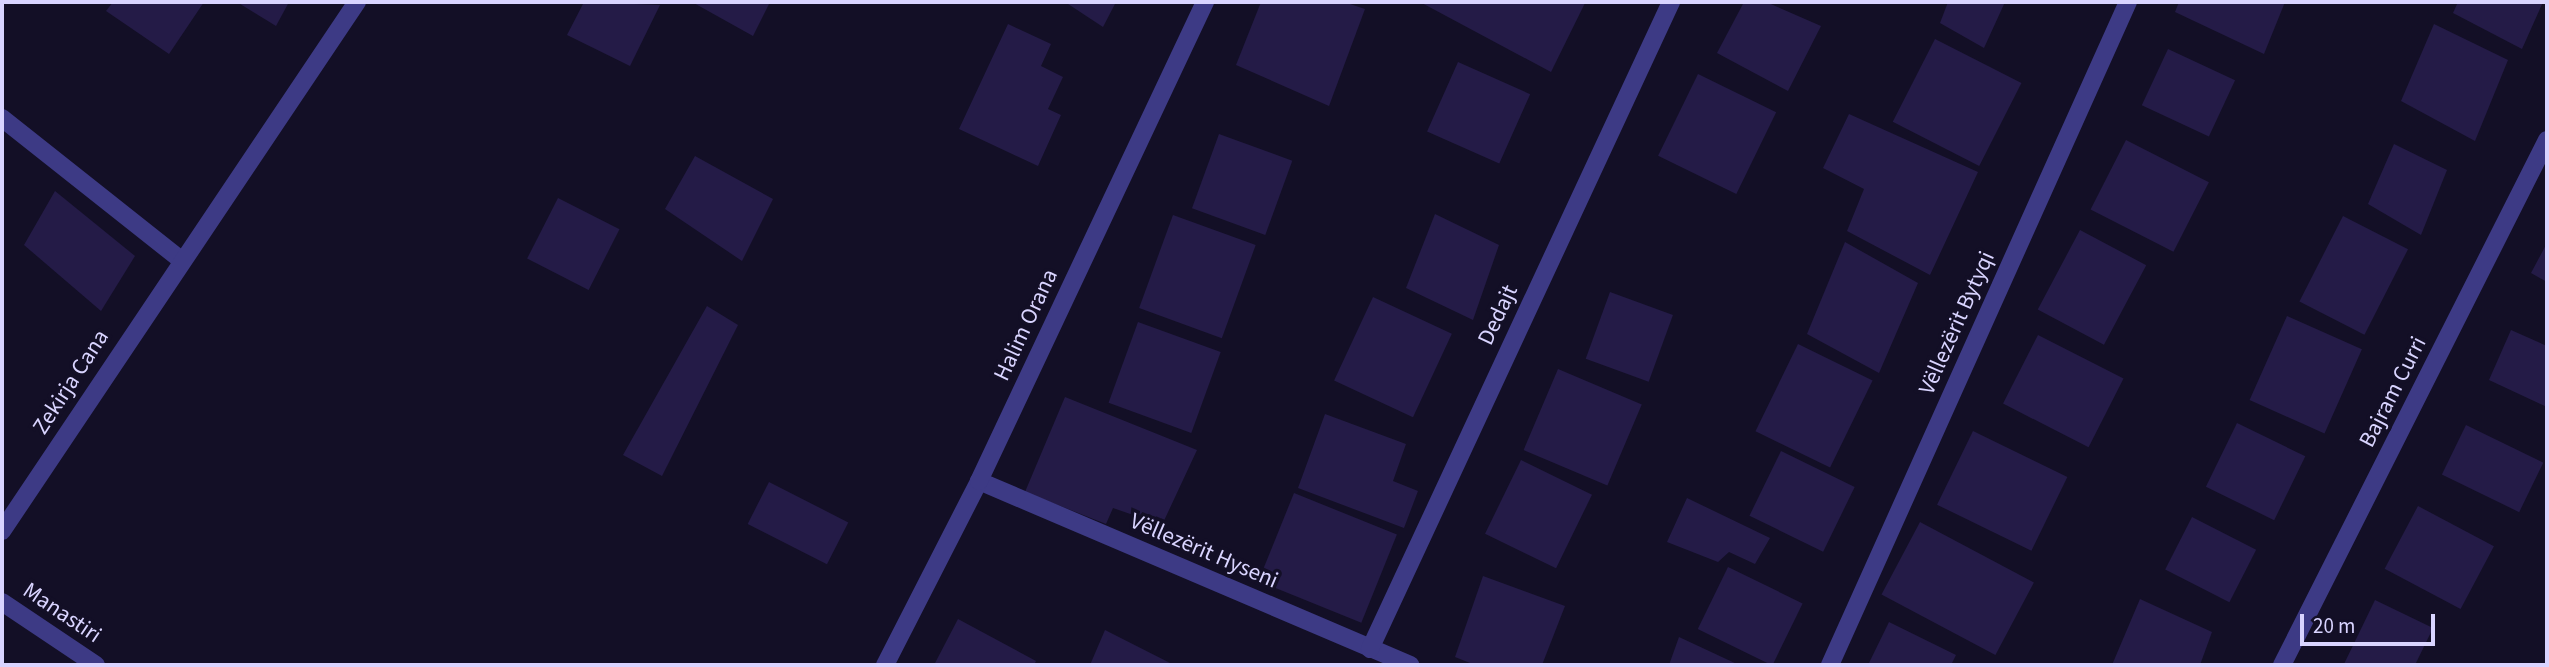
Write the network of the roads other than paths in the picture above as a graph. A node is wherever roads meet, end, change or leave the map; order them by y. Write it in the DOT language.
graph roads {
  1 [pos="357,2"];
  2 [pos="1205,2"];
  3 [pos="1671,2"];
  4 [pos="2128,2"];
  5 [pos="2,118"];
  6 [pos="2547,140"];
  7 [pos="180,259"];
  8 [pos="979,481"];
  9 [pos="2,531"];
  10 [pos="2,602"];
  11 [pos="1370,649"];
  12 [pos="96,665"];
  13 [pos="885,665"];
  14 [pos="1410,665"];
  15 [pos="1830,665"];
  16 [pos="2282,665"];
  1 -- 7 [label="street, Zekirja Cana"];
  2 -- 8 [label="street, Halim Orana"];
  3 -- 11 [label="street, Dedajt"];
  4 -- 15 [label="street, Vëllezërit Bytyqi"];
  5 -- 7 [label="street"];
  6 -- 16 [label="street, Bajram Curri"];
  7 -- 9 [label="street, Zekirja Cana"];
  8 -- 11 [label="street, Vëllezërit Hyseni"];
  8 -- 13 [label="street, Halim Orana"];
  10 -- 12 [label="street, Manastiri"];
  11 -- 14 [label="street, Vëllezërit Hyseni"];
}
